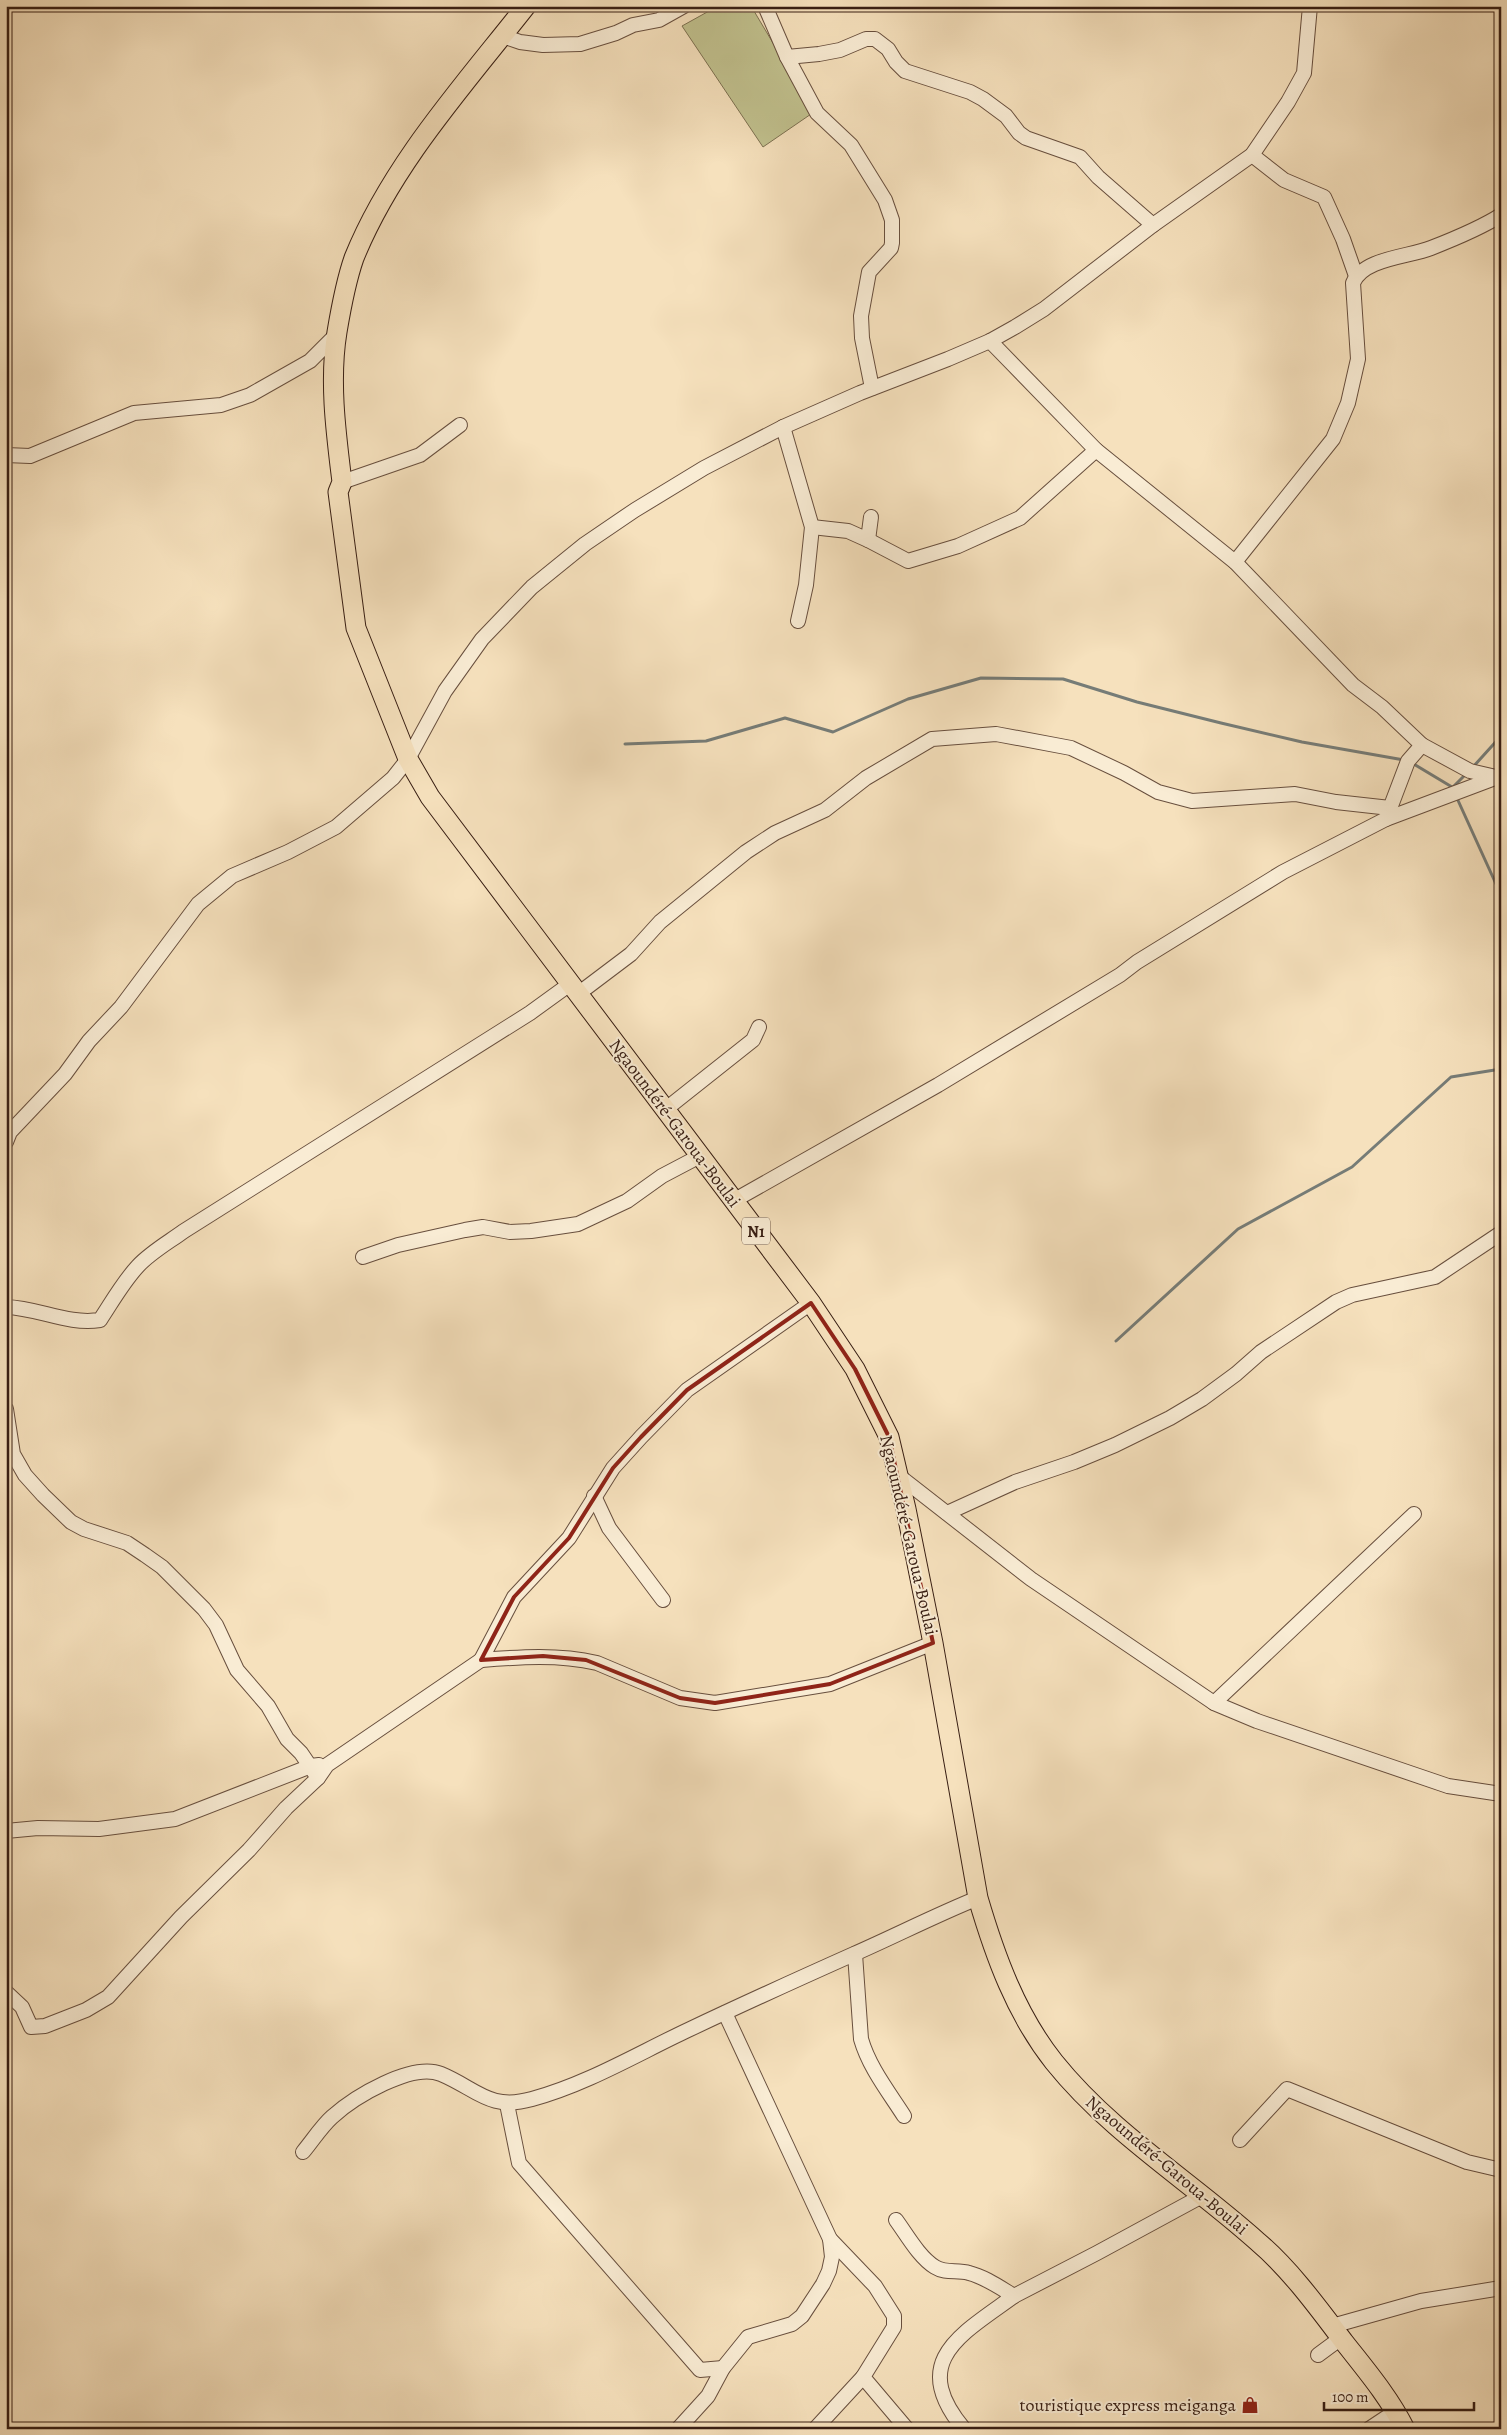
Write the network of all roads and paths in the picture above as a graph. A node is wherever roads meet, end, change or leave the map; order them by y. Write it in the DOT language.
graph roads {
  1 [pos="526,6"];
  2 [pos="684,6"];
  3 [pos="765,6"];
  4 [pos="1310,6"];
  5 [pos="503,36"];
  6 [pos="787,57"];
  7 [pos="1252,155"];
  8 [pos="1501,215"];
  9 [pos="1153,225"];
  10 [pos="1356,276"];
  11 [pos="337,334"];
  12 [pos="990,341"];
  13 [pos="872,388"];
  14 [pos="460,425"];
  15 [pos="782,427"];
  16 [pos="1096,450"];
  17 [pos="6,455"];
  18 [pos="342,482"];
  19 [pos="871,517"];
  20 [pos="812,527"];
  21 [pos="868,540"];
  22 [pos="1235,562"];
  23 [pos="798,621"];
  24 [pos="1422,745"];
  25 [pos="408,759"];
  26 [pos="1498,776"];
  27 [pos="1388,814"];
  28 [pos="574,989"];
  29 [pos="759,1028"];
  30 [pos="666,1109"];
  31 [pos="6,1142"];
  32 [pos="700,1156"];
  33 [pos="733,1201"];
  34 [pos="1501,1233"];
  35 [pos="363,1256"];
  36 [pos="811,1303"];
  37 [pos="6,1307"];
  38 [pos="6,1409"];
  39 [pos="899,1476"];
  40 [pos="594,1496"];
  41 [pos="947,1513"];
  42 [pos="1414,1514"];
  43 [pos="663,1600"];
  44 [pos="933,1643"];
  45 [pos="482,1660"];
  46 [pos="1214,1703"];
  47 [pos="314,1772"];
  48 [pos="1501,1794"];
  49 [pos="6,1831"];
  50 [pos="978,1898"];
  51 [pos="855,1954"];
  52 [pos="6,1992"];
  53 [pos="726,2013"];
  54 [pos="507,2104"];
  55 [pos="904,2116"];
  56 [pos="1240,2140"];
  57 [pos="303,2152"];
  58 [pos="1501,2170"];
  59 [pos="1202,2196"];
  60 [pos="896,2220"];
  61 [pos="830,2239"];
  62 [pos="1501,2288"];
  63 [pos="1014,2296"];
  64 [pos="1336,2332"];
  65 [pos="1318,2355"];
  66 [pos="723,2368"];
  67 [pos="864,2377"];
  68 [pos="1396,2411"];
  69 [pos="678,2429"];
  70 [pos="816,2429"];
  71 [pos="907,2429"];
  72 [pos="964,2429"];
  73 [pos="1369,2429"];
  74 [pos="1405,2429"];
  1 -- 5 [label="highway, Ngaoundéré-Garoua-Boulai / N1"];
  2 -- 5 [label="street"];
  3 -- 6 [label="street"];
  4 -- 7 [label="street"];
  5 -- 11 [label="highway, Ngaoundéré-Garoua-Boulai / N1"];
  6 -- 9 [label="street"];
  6 -- 13 [label="street"];
  7 -- 9 [label="street"];
  7 -- 10 [label="street"];
  8 -- 10 [label="street"];
  9 -- 12 [label="street"];
  10 -- 22 [label="street"];
  11 -- 17 [label="street"];
  11 -- 18 [label="highway, Ngaoundéré-Garoua-Boulai / N1"];
  12 -- 13 [label="street"];
  12 -- 16 [label="street"];
  13 -- 15 [label="street"];
  14 -- 18 [label="street"];
  15 -- 20 [label="street"];
  15 -- 25 [label="street"];
  16 -- 21 [label="street"];
  16 -- 22 [label="street"];
  18 -- 25 [label="highway, Ngaoundéré-Garoua-Boulai / N1"];
  19 -- 21 [label="street"];
  20 -- 21 [label="street"];
  20 -- 23 [label="street"];
  22 -- 24 [label="street"];
  24 -- 26 [label="street"];
  24 -- 27 [label="street"];
  25 -- 28 [label="highway, Ngaoundéré-Garoua-Boulai / N1"];
  25 -- 31 [label="street"];
  26 -- 27 [label="street"];
  27 -- 28 [label="street"];
  27 -- 33 [label="street"];
  28 -- 30 [label="highway, Ngaoundéré-Garoua-Boulai / N1"];
  28 -- 37 [label="street"];
  29 -- 30 [label="street"];
  30 -- 32 [label="highway, Ngaoundéré-Garoua-Boulai / N1"];
  32 -- 33 [label="highway, Ngaoundéré-Garoua-Boulai / N1"];
  32 -- 35 [label="street"];
  33 -- 36 [label="highway, Ngaoundéré-Garoua-Boulai / N1"];
  34 -- 41 [label="street"];
  36 -- 39 [label="highway, Ngaoundéré-Garoua-Boulai / N1"];
  36 -- 40 [label="street"];
  38 -- 47 [label="street"];
  39 -- 41 [label="street"];
  39 -- 44 [label="highway, Ngaoundéré-Garoua-Boulai / N1"];
  40 -- 43 [label="street"];
  40 -- 45 [label="street"];
  41 -- 46 [label="street"];
  42 -- 46 [label="street"];
  44 -- 45 [label="street"];
  44 -- 50 [label="highway, Ngaoundéré-Garoua-Boulai / N1"];
  45 -- 47 [label="street"];
  46 -- 48 [label="street"];
  47 -- 49 [label="street"];
  47 -- 52 [label="street"];
  50 -- 51 [label="street"];
  50 -- 59 [label="highway, Ngaoundéré-Garoua-Boulai / N1"];
  51 -- 53 [label="street"];
  51 -- 55 [label="street"];
  53 -- 54 [label="street"];
  53 -- 61 [label="street"];
  54 -- 57 [label="street"];
  54 -- 66 [label="street"];
  56 -- 58 [label="street"];
  59 -- 63 [label="street"];
  59 -- 64 [label="highway, Ngaoundéré-Garoua-Boulai / N1"];
  60 -- 63 [label="street"];
  61 -- 66 [label="street"];
  61 -- 67 [label="street"];
  62 -- 64 [label="street"];
  63 -- 72 [label="street"];
  64 -- 65 [label="street"];
  64 -- 68 [label="highway, Ngaoundéré-Garoua-Boulai / N1"];
  66 -- 69 [label="street"];
  67 -- 70 [label="street"];
  67 -- 71 [label="street"];
  68 -- 73 [label="street"];
  68 -- 74 [label="highway, Ngaoundéré-Garoua-Boulai / N1"];
}
